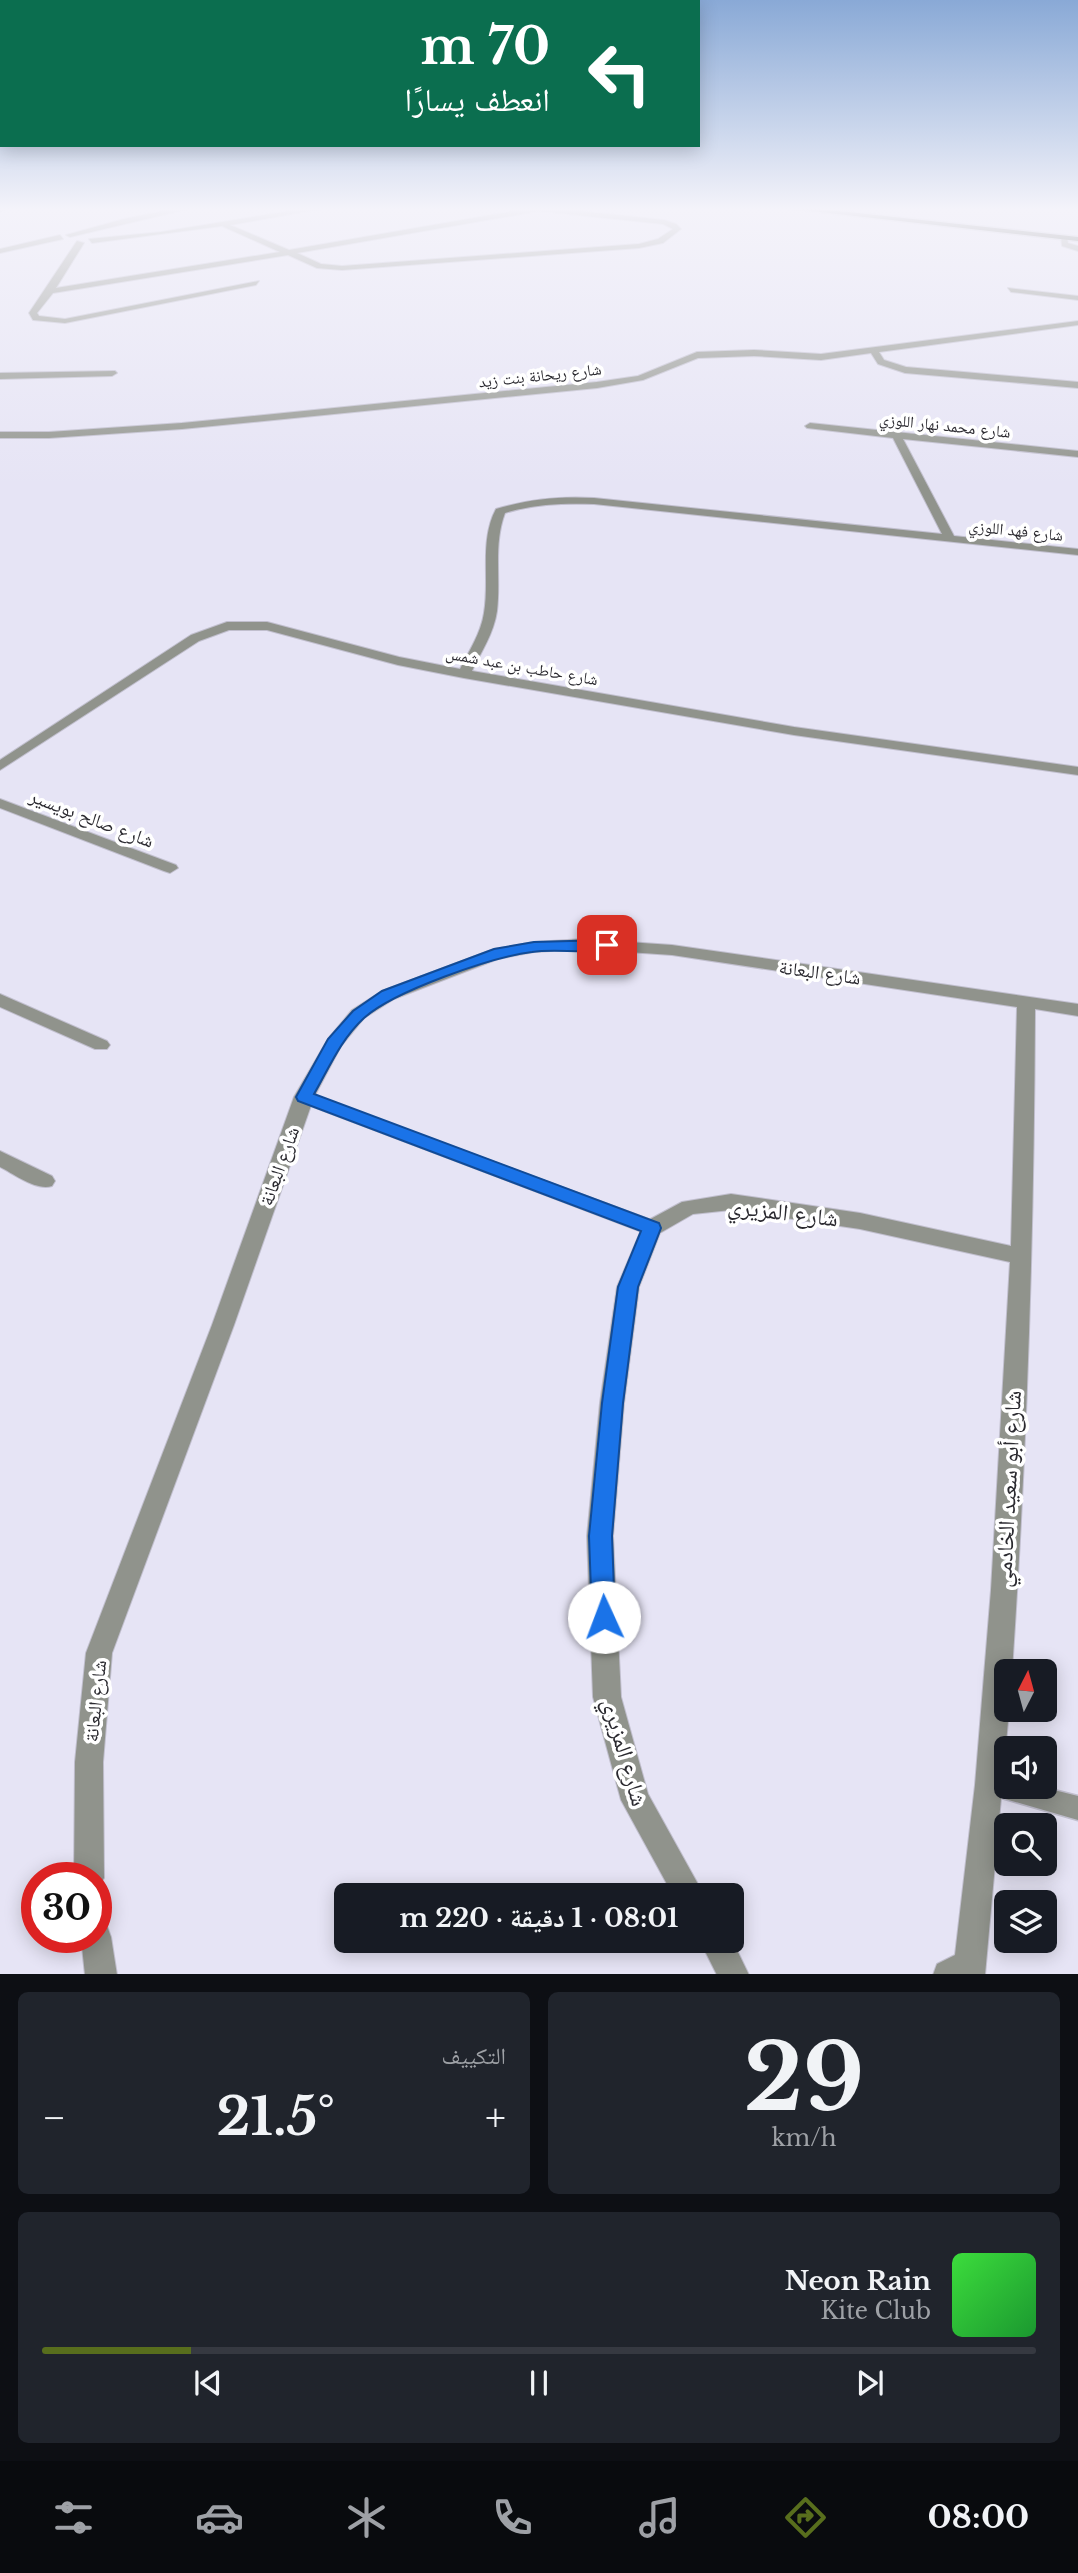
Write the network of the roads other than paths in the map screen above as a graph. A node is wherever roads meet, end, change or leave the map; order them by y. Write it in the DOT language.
graph roads {
  1 [pos="42,301"];
  2 [pos="165,301"];
  3 [pos="1078,323"];
  4 [pos="874,351"];
  5 [pos="113,373"];
  6 [pos="0,376"];
  7 [pos="1078,385"];
  8 [pos="810,426"];
  9 [pos="0,435"];
  10 [pos="897,436"];
  11 [pos="1078,454"];
  12 [pos="950,539"];
  13 [pos="1078,552"];
  14 [pos="464,674"];
  15 [pos="0,766"];
  16 [pos="1078,771"];
  17 [pos="0,803"];
  18 [pos="170,868"];
  19 [pos="0,1000"];
  20 [pos="1027,1002"];
  21 [pos="1078,1010"];
  22 [pos="101,1045"];
  23 [pos="304,1097"];
  24 [pos="0,1158"];
  25 [pos="45,1181"];
  26 [pos="652,1228"];
  27 [pos="1021,1256"];
  28 [pos="989,1784"];
  29 [pos="1078,1808"];
  30 [pos="89,1862"];
  31 [pos="682,1883"];
  32 [pos="98,1953"];
  33 [pos="722,1953"];
  34 [pos="962,1971"];
  35 [pos="101,1974"];
  36 [pos="733,1974"];
  1 -- 2 [label="street"];
  3 -- 4 [label="street, شارع ريحانة بنت زيد"];
  4 -- 7 [label="street"];
  4 -- 9 [label="street, شارع ريحانة بنت زيد"];
  5 -- 6 [label="street"];
  8 -- 10 [label="street, شارع محمد نهار اللوزي"];
  10 -- 11 [label="street, شارع محمد نهار اللوزي"];
  10 -- 12 [label="street"];
  12 -- 13 [label="street, شارع فهد اللوزي"];
  12 -- 14 [label="street, شارع فهد اللوزي"];
  14 -- 15 [label="street, شارع حاطب بن عبد شمس"];
  14 -- 16 [label="street, شارع حاطب بن عبد شمس"];
  17 -- 18 [label="street, شارع صالح بويسير"];
  19 -- 22 [label="street"];
  20 -- 21 [label="street, شارع البعانة"];
  20 -- 23 [label="street, شارع البعانة"];
  20 -- 27 [label="street, شارع أبو سعيد الخادمي"];
  23 -- 26 [label="lane"];
  23 -- 30 [label="street, شارع البعانة"];
  24 -- 25 [label="street"];
  26 -- 27 [label="street, شارع المزيري"];
  26 -- 31 [label="street, شارع المزيري"];
  27 -- 28 [label="street, شارع أبو سعيد الخادمي"];
  28 -- 29 [label="lane"];
  28 -- 34 [label="street, شارع أبو سعيد الخادمي"];
  32 -- 35 [label="street"];
  33 -- 36 [label="street"];
}
